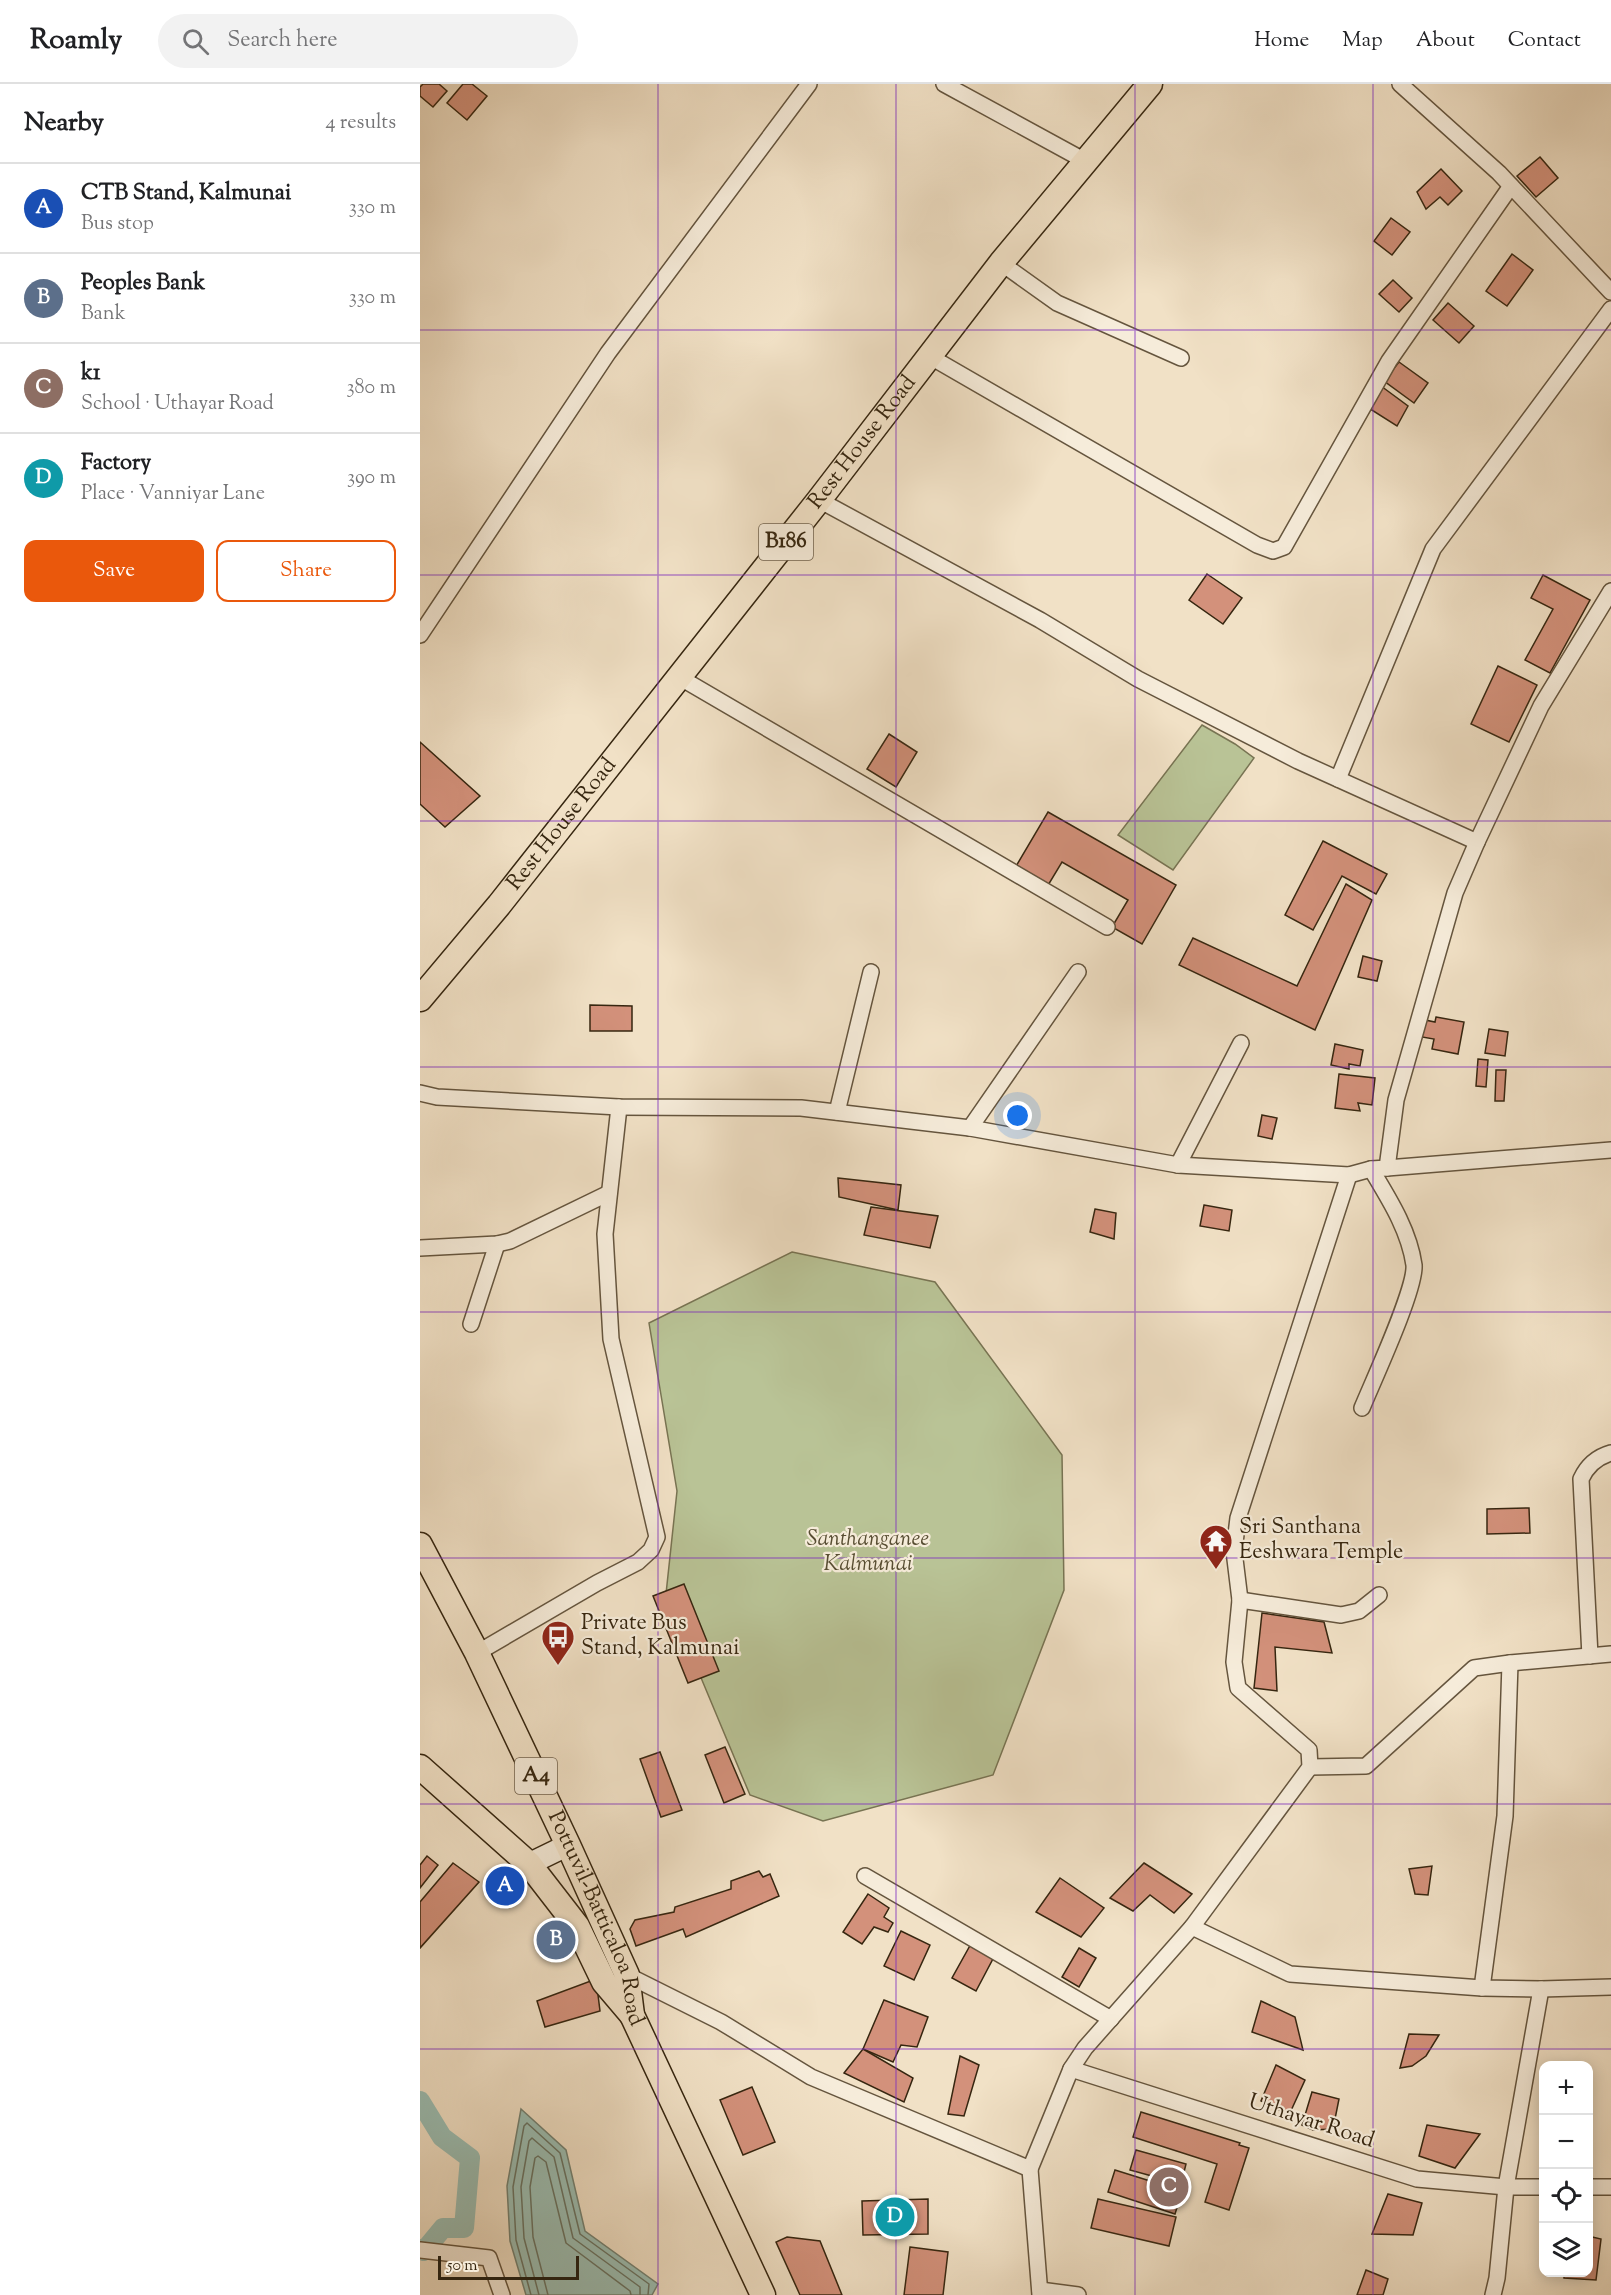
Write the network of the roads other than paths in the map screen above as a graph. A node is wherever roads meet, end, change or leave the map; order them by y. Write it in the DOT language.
graph roads {
  1 [pos="809,84"];
  2 [pos="944,84"];
  3 [pos="1150,84"];
  4 [pos="1400,84"];
  5 [pos="1087,162"];
  6 [pos="1511,186"];
  7 [pos="1001,263"];
  8 [pos="1611,292"];
  9 [pos="1611,309"];
  10 [pos="928,356"];
  11 [pos="1181,358"];
  12 [pos="819,500"];
  13 [pos="1611,591"];
  14 [pos="420,635"];
  15 [pos="679,677"];
  16 [pos="1338,779"];
  17 [pos="1477,842"];
  18 [pos="1107,927"];
  19 [pos="871,972"];
  20 [pos="1078,972"];
  21 [pos="420,999"];
  22 [pos="1241,1043"];
  23 [pos="420,1094"];
  24 [pos="619,1107"];
  25 [pos="837,1112"];
  26 [pos="970,1128"];
  27 [pos="1611,1150"];
  28 [pos="1178,1165"];
  29 [pos="1387,1168"];
  30 [pos="1371,1169"];
  31 [pos="1349,1175"];
  32 [pos="609,1193"];
  33 [pos="497,1244"];
  34 [pos="420,1248"];
  35 [pos="471,1324"];
  36 [pos="1362,1408"];
  37 [pos="1611,1453"];
  38 [pos="420,1545"];
  39 [pos="1379,1595"];
  40 [pos="1240,1600"];
  41 [pos="477,1653"];
  42 [pos="1611,1654"];
  43 [pos="1590,1656"];
  44 [pos="1510,1662"];
  45 [pos="420,1767"];
  46 [pos="1310,1767"];
  47 [pos="568,1845"];
  48 [pos="529,1864"];
  49 [pos="865,1876"];
  50 [pos="1192,1927"];
  51 [pos="627,1976"];
  52 [pos="1611,1987"];
  53 [pos="1482,1988"];
  54 [pos="1541,1989"];
  55 [pos="632,2015"];
  56 [pos="1112,2019"];
  57 [pos="1071,2069"];
  58 [pos="1030,2169"];
  59 [pos="1506,2187"];
  60 [pos="1539,2187"];
  61 [pos="1593,2187"];
  62 [pos="1611,2187"];
  63 [pos="420,2250"];
  64 [pos="1040,2293"];
  65 [pos="502,2295"];
  66 [pos="763,2295"];
  67 [pos="1078,2295"];
  68 [pos="1493,2295"];
  1 -- 14 [label="street"];
  2 -- 5 [label="street"];
  3 -- 5 [label="main road, Rest House Road / B186"];
  4 -- 6 [label="street"];
  5 -- 7 [label="main road, Rest House Road / B186"];
  6 -- 8 [label="street"];
  6 -- 10 [label="street"];
  7 -- 10 [label="main road, Rest House Road / B186"];
  7 -- 11 [label="street"];
  9 -- 16 [label="street"];
  10 -- 12 [label="main road, Rest House Road / B186"];
  12 -- 15 [label="main road, Rest House Road / B186"];
  12 -- 16 [label="street"];
  13 -- 17 [label="street"];
  15 -- 18 [label="street"];
  15 -- 21 [label="main road, Rest House Road / B186"];
  16 -- 17 [label="street"];
  17 -- 29 [label="street"];
  19 -- 25 [label="street"];
  20 -- 26 [label="street"];
  22 -- 28 [label="street"];
  23 -- 24 [label="street"];
  24 -- 25 [label="street"];
  24 -- 32 [label="street"];
  25 -- 26 [label="street"];
  26 -- 28 [label="street"];
  27 -- 29 [label="street"];
  28 -- 31 [label="street"];
  29 -- 30 [label="street"];
  30 -- 31 [label="street"];
  30 -- 36 [label="street"];
  31 -- 40 [label="street"];
  32 -- 33 [label="street"];
  32 -- 41 [label="street"];
  33 -- 34 [label="street"];
  33 -- 35 [label="street"];
  37 -- 43 [label="street"];
  38 -- 41 [label="main road, Pottuvil-Batticaloa Road / A4"];
  39 -- 40 [label="street"];
  40 -- 46 [label="street"];
  41 -- 47 [label="main road, Pottuvil-Batticaloa Road / A4"];
  42 -- 43 [label="street"];
  43 -- 44 [label="street"];
  44 -- 46 [label="street"];
  44 -- 53 [label="street"];
  45 -- 48 [label="main road"];
  46 -- 50 [label="street"];
  47 -- 48 [label="main road"];
  47 -- 51 [label="main road, Pottuvil-Batticaloa Road / A4"];
  48 -- 55 [label="main road"];
  49 -- 56 [label="street"];
  50 -- 53 [label="street"];
  50 -- 56 [label="street"];
  51 -- 55 [label="main road, Pottuvil-Batticaloa Road / A4"];
  51 -- 58 [label="street"];
  52 -- 54 [label="street"];
  53 -- 54 [label="street"];
  54 -- 59 [label="street"];
  55 -- 66 [label="main road, Pottuvil-Batticaloa Road / A4"];
  56 -- 57 [label="street"];
  57 -- 58 [label="street"];
  57 -- 59 [label="street, Uthayar Road"];
  58 -- 64 [label="street"];
  59 -- 60 [label="street, Uthayar Road"];
  59 -- 68 [label="street"];
  61 -- 62 [label="street"];
  63 -- 65 [label="street"];
  64 -- 67 [label="street"];
}
